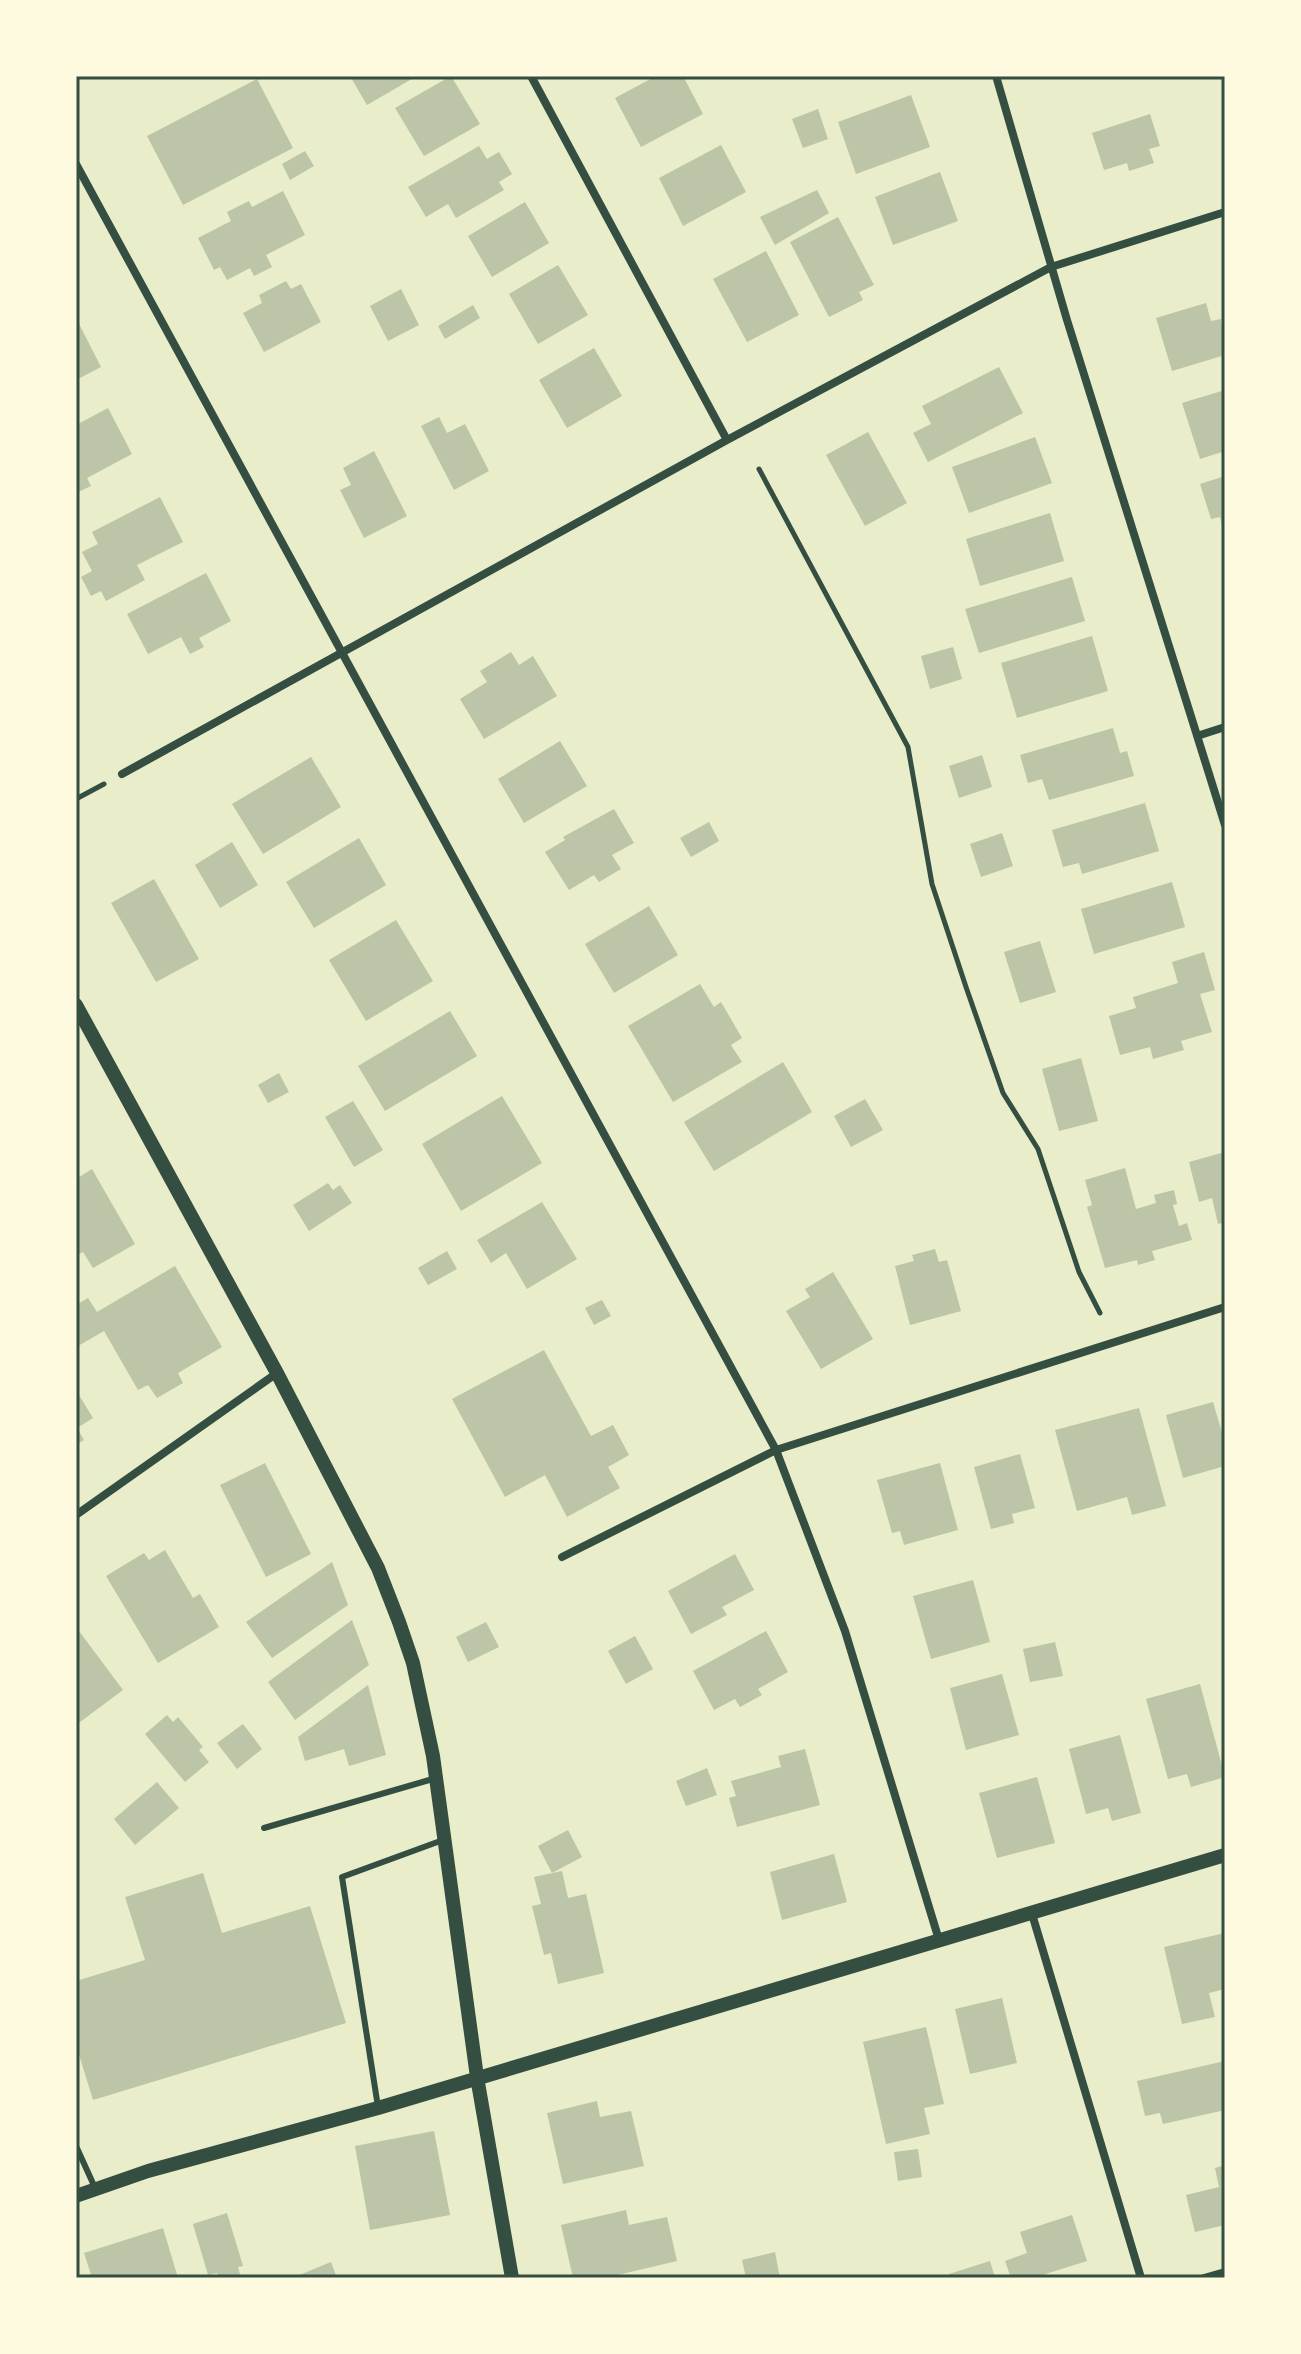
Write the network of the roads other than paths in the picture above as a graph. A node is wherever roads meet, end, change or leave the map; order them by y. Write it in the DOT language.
graph roads {
  1 [pos="531,76"];
  2 [pos="996,76"];
  3 [pos="76,164"];
  4 [pos="1225,212"];
  5 [pos="1051,267"];
  6 [pos="727,440"];
  7 [pos="341,650"];
  8 [pos="1225,727"];
  9 [pos="1197,736"];
  10 [pos="122,774"];
  11 [pos="1225,825"];
  12 [pos="76,1005"];
  13 [pos="1225,1307"];
  14 [pos="277,1373"];
  15 [pos="776,1450"];
  16 [pos="76,1515"];
  17 [pos="562,1557"];
  18 [pos="436,1778"];
  19 [pos="264,1828"];
  20 [pos="443,1840"];
  21 [pos="1225,1855"];
  22 [pos="1032,1914"];
  23 [pos="939,1940"];
  24 [pos="477,2077"];
  25 [pos="378,2108"];
  26 [pos="76,2146"];
  27 [pos="96,2190"];
  28 [pos="76,2196"];
  29 [pos="1225,2272"];
  30 [pos="512,2278"];
  31 [pos="1141,2278"];
  32 [pos="1204,2278"];
  1 -- 6 [label="street"];
  2 -- 5 [label="street"];
  3 -- 7 [label="street"];
  4 -- 5 [label="street"];
  5 -- 6 [label="street"];
  5 -- 9 [label="street"];
  6 -- 7 [label="street"];
  7 -- 10 [label="street"];
  7 -- 15 [label="street"];
  8 -- 9 [label="street"];
  9 -- 11 [label="street"];
  12 -- 14 [label="street"];
  13 -- 15 [label="street"];
  14 -- 16 [label="street"];
  14 -- 18 [label="street"];
  15 -- 17 [label="street"];
  15 -- 23 [label="street"];
  18 -- 19 [label="lane"];
  18 -- 20 [label="street"];
  20 -- 24 [label="street"];
  20 -- 25 [label="lane"];
  21 -- 22 [label="street"];
  22 -- 23 [label="street"];
  22 -- 31 [label="street"];
  23 -- 24 [label="street"];
  24 -- 25 [label="street"];
  24 -- 30 [label="street"];
  25 -- 27 [label="street"];
  26 -- 27 [label="lane"];
  27 -- 28 [label="street"];
  29 -- 32 [label="street"];
}
